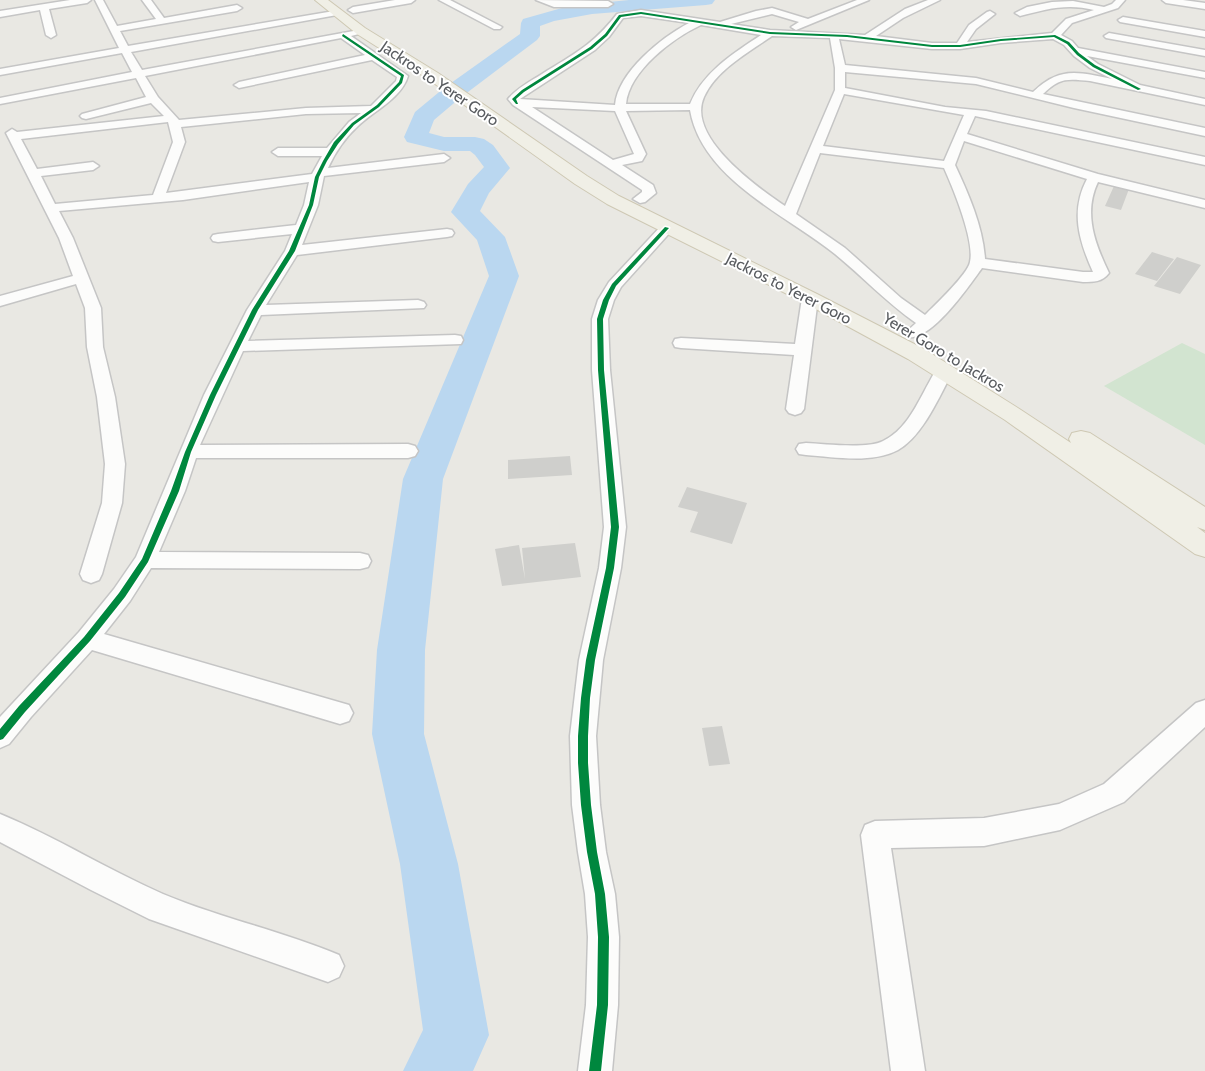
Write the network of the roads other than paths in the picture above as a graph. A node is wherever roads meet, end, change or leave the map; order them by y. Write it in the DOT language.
graph roads {
  1 [pos="87,0"];
  2 [pos="99,0"];
  3 [pos="146,0"];
  4 [pos="228,0"];
  5 [pos="320,0"];
  6 [pos="411,0"];
  7 [pos="443,0"];
  8 [pos="540,0"];
  9 [pos="833,0"];
  10 [pos="865,0"];
  11 [pos="936,0"];
  12 [pos="1121,0"];
  13 [pos="1166,0"];
  14 [pos="608,3"];
  15 [pos="853,5"];
  16 [pos="337,6"];
  17 [pos="44,7"];
  18 [pos="1203,8"];
  19 [pos="353,10"];
  20 [pos="1105,10"];
  21 [pos="1020,13"];
  22 [pos="0,14"];
  23 [pos="990,14"];
  24 [pos="247,19"];
  25 [pos="1123,20"];
  26 [pos="162,21"];
  27 [pos="700,22"];
  28 [pos="808,22"];
  29 [pos="718,25"];
  30 [pos="497,27"];
  31 [pos="114,29"];
  32 [pos="366,29"];
  33 [pos="770,33"];
  34 [pos="788,34"];
  35 [pos="1205,34"];
  36 [pos="51,35"];
  37 [pos="343,35"];
  38 [pos="834,36"];
  39 [pos="1055,36"];
  40 [pos="1109,36"];
  41 [pos="868,38"];
  42 [pos="960,46"];
  43 [pos="272,49"];
  44 [pos="125,50"];
  45 [pos="1074,50"];
  46 [pos="1205,53"];
  47 [pos="376,56"];
  48 [pos="840,68"];
  49 [pos="0,72"];
  50 [pos="138,73"];
  51 [pos="1205,75"];
  52 [pos="976,81"];
  53 [pos="239,85"];
  54 [pos="1139,89"];
  55 [pos="840,90"];
  56 [pos="1035,96"];
  57 [pos="153,99"];
  58 [pos="0,101"];
  59 [pos="517,102"];
  60 [pos="695,107"];
  61 [pos="620,108"];
  62 [pos="373,109"];
  63 [pos="971,112"];
  64 [pos="1194,112"];
  65 [pos="174,121"];
  66 [pos="1205,132"];
  67 [pos="1139,133"];
  68 [pos="9,134"];
  69 [pos="961,136"];
  70 [pos="816,149"];
  71 [pos="278,152"];
  72 [pos="330,152"];
  73 [pos="444,158"];
  74 [pos="1205,161"];
  75 [pos="949,165"];
  76 [pos="93,166"];
  77 [pos="611,172"];
  78 [pos="35,173"];
  79 [pos="318,175"];
  80 [pos="1094,177"];
  81 [pos="158,198"];
  82 [pos="1205,204"];
  83 [pos="52,208"];
  84 [pos="789,214"];
  85 [pos="660,225"];
  86 [pos="301,229"];
  87 [pos="447,233"];
  88 [pos="218,238"];
  89 [pos="292,251"];
  90 [pos="978,263"];
  91 [pos="82,278"];
  92 [pos="810,298"];
  93 [pos="0,302"];
  94 [pos="418,305"];
  95 [pos="256,310"];
  96 [pos="919,328"];
  97 [pos="455,340"];
  98 [pos="681,343"];
  99 [pos="237,346"];
  100 [pos="804,350"];
  101 [pos="944,371"];
  102 [pos="796,409"];
  103 [pos="806,449"];
  104 [pos="408,451"];
  105 [pos="188,452"];
  106 [pos="1205,520"];
  107 [pos="1205,547"];
  108 [pos="145,560"];
  109 [pos="360,561"];
  110 [pos="91,574"];
  111 [pos="87,639"];
  112 [pos="1205,712"];
  113 [pos="340,713"];
  114 [pos="0,736"];
  115 [pos="0,828"];
  116 [pos="328,966"];
  117 [pos="595,1071"];
  118 [pos="908,1071"];
  1 -- 17 [label="street"];
  2 -- 31 [label="street"];
  3 -- 26 [label="street"];
  4 -- 24 [label="street"];
  5 -- 16 [label="main road"];
  6 -- 19 [label="street"];
  7 -- 30 [label="street"];
  8 -- 14 [label="street"];
  9 -- 15 [label="street"];
  10 -- 15 [label="street"];
  11 -- 41 [label="street"];
  12 -- 20 [label="street"];
  13 -- 18 [label="street"];
  15 -- 28 [label="street"];
  16 -- 19 [label="main road"];
  16 -- 24 [label="street"];
  16 -- 32 [label="main road"];
  17 -- 22 [label="street"];
  17 -- 36 [label="street"];
  19 -- 32 [label="main road"];
  20 -- 21 [label="street"];
  20 -- 39 [label="street"];
  23 -- 42 [label="street"];
  24 -- 26 [label="street"];
  24 -- 43 [label="street"];
  24 -- 44 [label="street"];
  25 -- 35 [label="street"];
  26 -- 31 [label="street"];
  27 -- 29 [label="street"];
  27 -- 59 [label="street"];
  27 -- 61 [label="street"];
  28 -- 29 [label="street"];
  28 -- 34 [label="street"];
  29 -- 33 [label="street"];
  31 -- 44 [label="street"];
  32 -- 37 [label="street"];
  32 -- 77 [label="main road"];
  32 -- 85 [label="main road, Jackros to Yerer Goro"];
  33 -- 34 [label="street"];
  33 -- 60 [label="street"];
  34 -- 38 [label="street"];
  37 -- 43 [label="street"];
  37 -- 47 [label="street"];
  38 -- 41 [label="street"];
  38 -- 48 [label="street"];
  39 -- 42 [label="street"];
  39 -- 45 [label="street"];
  40 -- 46 [label="street"];
  41 -- 42 [label="street"];
  43 -- 50 [label="street"];
  44 -- 49 [label="street"];
  44 -- 50 [label="street"];
  45 -- 51 [label="street"];
  45 -- 54 [label="street"];
  47 -- 53 [label="street"];
  47 -- 62 [label="street"];
  48 -- 52 [label="street"];
  48 -- 55 [label="street"];
  50 -- 57 [label="street"];
  50 -- 58 [label="street"];
  52 -- 56 [label="street"];
  52 -- 63 [label="street"];
  54 -- 56 [label="street"];
  54 -- 64 [label="street"];
  55 -- 63 [label="street"];
  55 -- 70 [label="street"];
  56 -- 67 [label="street"];
  57 -- 65 [label="street"];
  57 -- 68 [label="street"];
  59 -- 61 [label="street"];
  59 -- 77 [label="street"];
  60 -- 61 [label="street"];
  60 -- 84 [label="street"];
  61 -- 77 [label="street"];
  62 -- 65 [label="street"];
  62 -- 72 [label="street"];
  63 -- 67 [label="street"];
  63 -- 69 [label="street"];
  64 -- 66 [label="street"];
  64 -- 67 [label="street"];
  65 -- 68 [label="street"];
  65 -- 81 [label="street"];
  67 -- 74 [label="street"];
  68 -- 78 [label="street"];
  69 -- 75 [label="street"];
  69 -- 80 [label="street"];
  70 -- 75 [label="street"];
  70 -- 84 [label="street"];
  71 -- 72 [label="street"];
  72 -- 79 [label="street"];
  73 -- 79 [label="street"];
  75 -- 90 [label="street"];
  76 -- 78 [label="street"];
  77 -- 96 [label="main road, Yerer Goro to Jackros"];
  78 -- 83 [label="street"];
  79 -- 81 [label="street"];
  79 -- 86 [label="street"];
  80 -- 82 [label="street"];
  80 -- 90 [label="street"];
  81 -- 83 [label="street"];
  83 -- 91 [label="street"];
  84 -- 96 [label="street"];
  85 -- 92 [label="main road, Jackros to Yerer Goro"];
  85 -- 117 [label="street"];
  86 -- 88 [label="street"];
  86 -- 89 [label="street"];
  87 -- 89 [label="street"];
  89 -- 95 [label="street"];
  90 -- 96 [label="street"];
  91 -- 93 [label="street"];
  91 -- 110 [label="street"];
  92 -- 100 [label="street"];
  92 -- 101 [label="main road, Jackros to Yerer Goro"];
  94 -- 95 [label="street"];
  95 -- 99 [label="street"];
  96 -- 106 [label="main road, Yerer Goro to Jackros"];
  97 -- 99 [label="street"];
  98 -- 100 [label="street"];
  99 -- 105 [label="street"];
  100 -- 102 [label="street"];
  101 -- 103 [label="street"];
  101 -- 107 [label="main road, Jackros to Yerer Goro"];
  104 -- 105 [label="street"];
  105 -- 108 [label="street"];
  108 -- 109 [label="street"];
  108 -- 111 [label="street"];
  111 -- 113 [label="street"];
  111 -- 114 [label="street"];
  112 -- 118 [label="street"];
  115 -- 116 [label="street"];
}
